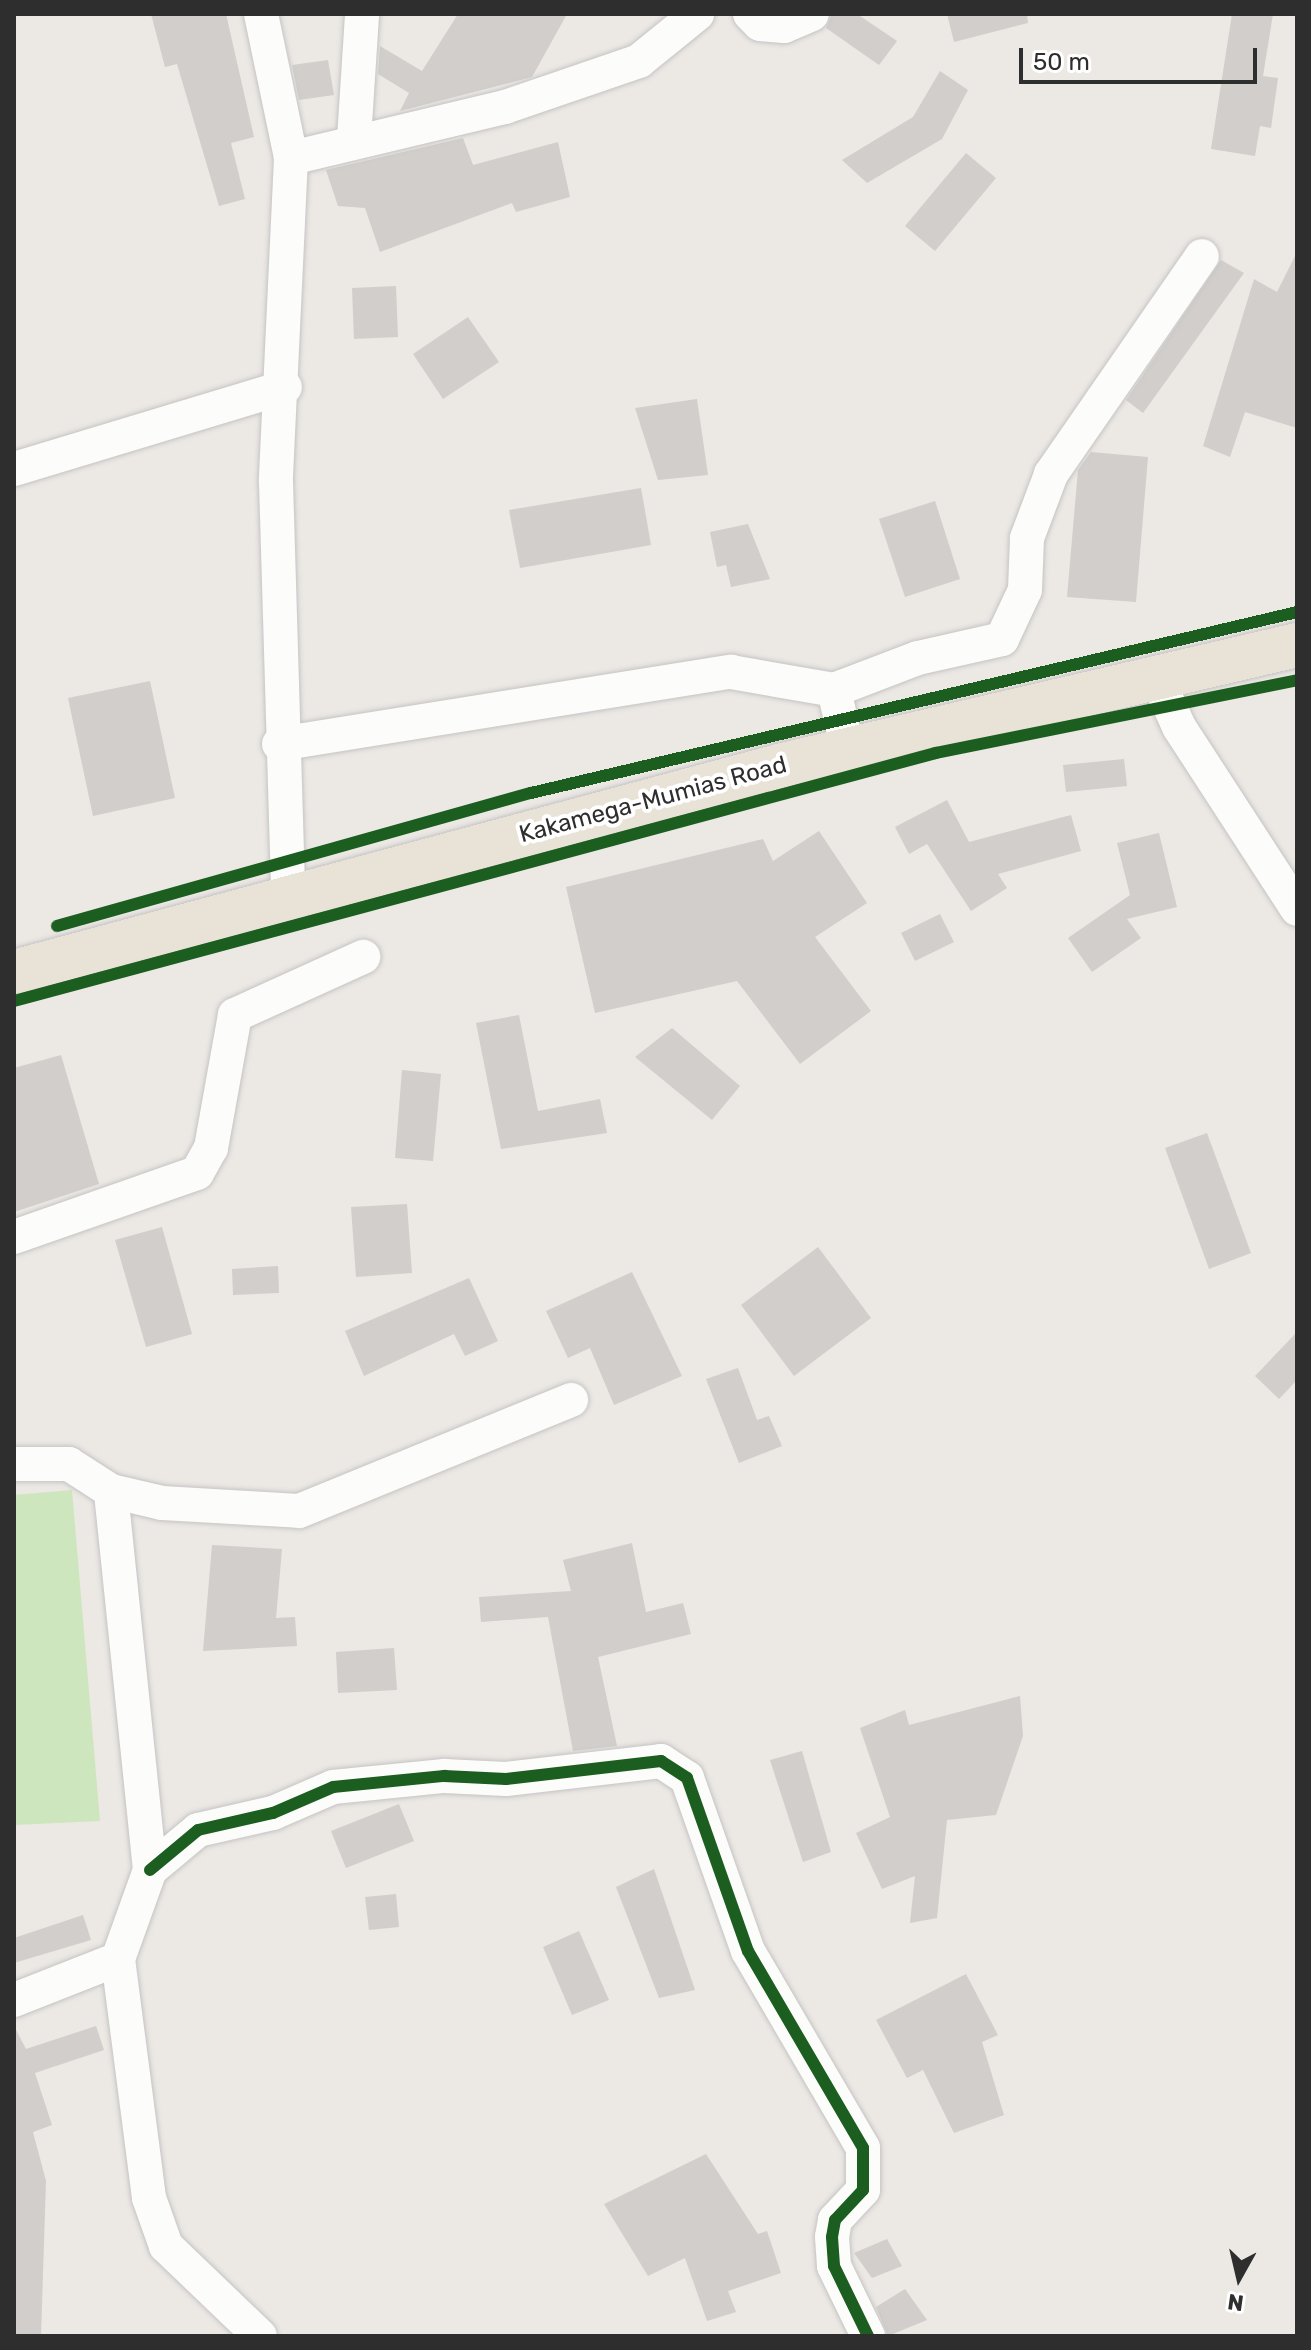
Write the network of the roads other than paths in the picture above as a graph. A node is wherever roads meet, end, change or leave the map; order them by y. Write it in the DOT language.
graph roads {
  1 [pos="261,14"];
  2 [pos="362,14"];
  3 [pos="697,14"];
  4 [pos="750,14"];
  5 [pos="812,14"];
  6 [pos="354,139"];
  7 [pos="291,158"];
  8 [pos="1202,256"];
  9 [pos="285,387"];
  10 [pos="14,469"];
  11 [pos="1297,645"];
  12 [pos="1156,676"];
  13 [pos="834,690"];
  14 [pos="279,744"];
  15 [pos="848,750"];
  16 [pos="288,894"];
  17 [pos="1297,909"];
  18 [pos="363,957"];
  19 [pos="14,972"];
  20 [pos="14,1237"];
  21 [pos="571,1400"];
  22 [pos="14,1464"];
  23 [pos="111,1491"];
  24 [pos="150,1870"];
  25 [pos="118,1959"];
  26 [pos="14,2000"];
  27 [pos="260,2336"];
  28 [pos="868,2336"];
  1 -- 7 [label="street"];
  2 -- 6 [label="street"];
  3 -- 6 [label="street"];
  4 -- 5 [label="street"];
  6 -- 7 [label="street"];
  7 -- 9 [label="street"];
  8 -- 13 [label="street"];
  9 -- 10 [label="street"];
  9 -- 14 [label="street"];
  11 -- 12 [label="highway, Kakamega-Mumias Road"];
  12 -- 15 [label="highway, Kakamega-Mumias Road"];
  12 -- 17 [label="street"];
  13 -- 14 [label="street"];
  13 -- 15 [label="street"];
  14 -- 16 [label="street"];
  15 -- 16 [label="highway, Kakamega-Mumias Road"];
  16 -- 19 [label="highway, Kakamega-Mumias Road"];
  18 -- 20 [label="street"];
  21 -- 23 [label="street"];
  22 -- 23 [label="street"];
  23 -- 24 [label="street"];
  24 -- 25 [label="street"];
  24 -- 28 [label="street"];
  25 -- 26 [label="street"];
  25 -- 27 [label="street"];
}
